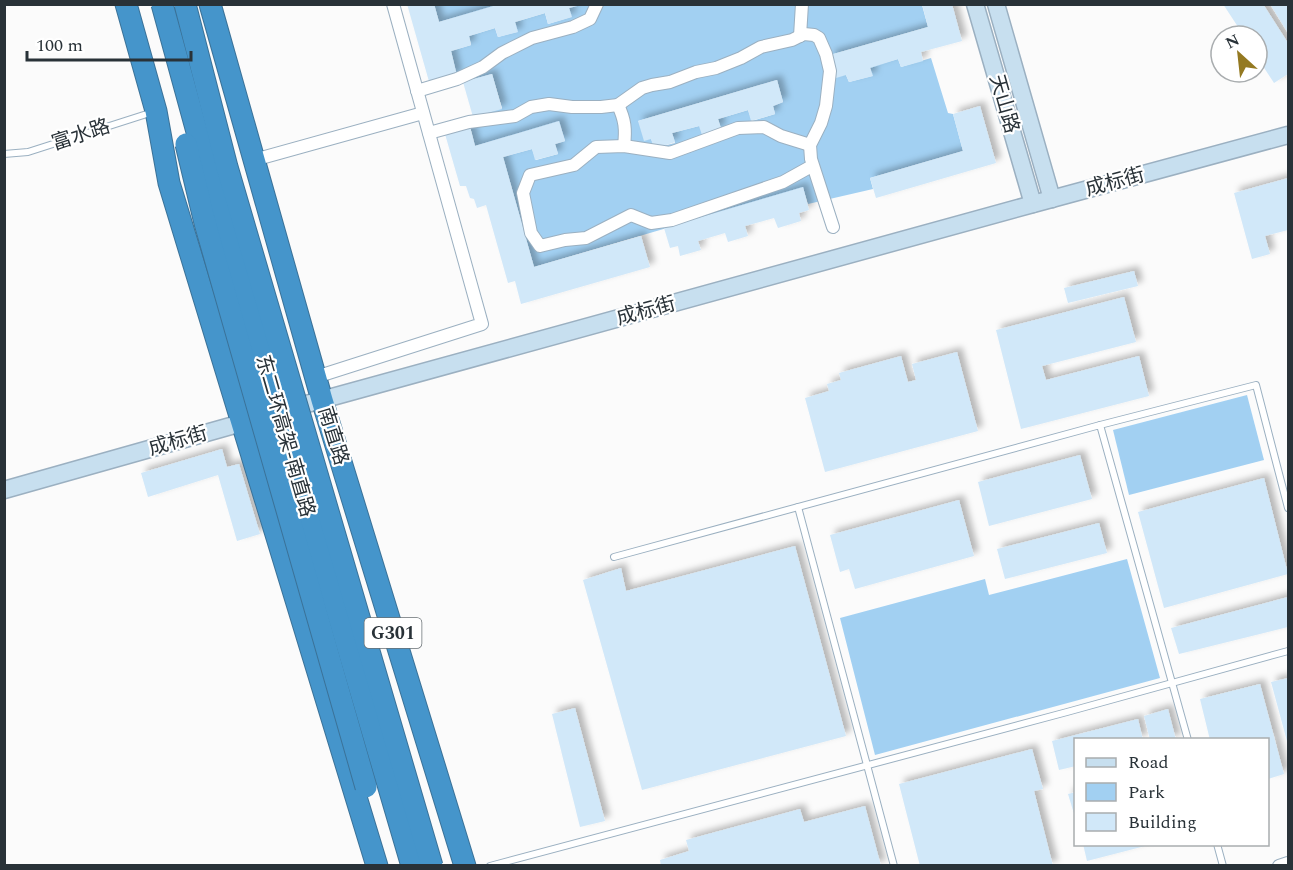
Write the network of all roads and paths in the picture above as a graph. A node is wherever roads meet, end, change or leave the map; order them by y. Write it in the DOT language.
graph roads {
  1 [pos="126,4"];
  2 [pos="162,4"];
  3 [pos="184,4"];
  4 [pos="197,4"];
  5 [pos="210,4"];
  6 [pos="393,4"];
  7 [pos="597,4"];
  8 [pos="802,4"];
  9 [pos="975,4"];
  10 [pos="996,4"];
  11 [pos="800,36"];
  12 [pos="417,90"];
  13 [pos="618,105"];
  14 [pos="156,111"];
  15 [pos="423,113"];
  16 [pos="429,133"];
  17 [pos="1288,135"];
  18 [pos="810,145"];
  19 [pos="624,146"];
  20 [pos="4,154"];
  21 [pos="254,160"];
  22 [pos="810,167"];
  23 [pos="1052,199"];
  24 [pos="1033,204"];
  25 [pos="833,227"];
  26 [pos="316,377"];
  27 [pos="322,400"];
  28 [pos="242,423"];
  29 [pos="1100,426"];
  30 [pos="4,490"];
  31 [pos="798,507"];
  32 [pos="1288,508"];
  33 [pos="614,557"];
  34 [pos="1288,651"];
  35 [pos="1172,684"];
  36 [pos="1187,738"];
  37 [pos="868,766"];
  38 [pos="1217,846"];
  39 [pos="1288,863"];
  40 [pos="379,866"];
  41 [pos="412,866"];
  42 [pos="432,866"];
  43 [pos="465,866"];
  44 [pos="490,866"];
  45 [pos="894,866"];
  46 [pos="1222,866"];
  47 [pos="1279,866"];
  1 -- 14 [label="highway"];
  2 -- 40 [label="highway, bridge"];
  2 -- 41 [label="highway, 东二环高架-南直路, bridge"];
  3 -- 42 [label="highway, 东二环高架-南直路, bridge"];
  4 -- 26 [label="highway"];
  5 -- 21 [label="highway, 南直路 / G301"];
  6 -- 12 [label="street"];
  7 -- 12 [label="street"];
  8 -- 11 [label="street"];
  9 -- 24 [label="street, 天山路"];
  10 -- 23 [label="street, 天山路"];
  11 -- 13 [label="street"];
  11 -- 18 [label="street"];
  12 -- 15 [label="street"];
  13 -- 16 [label="street"];
  13 -- 19 [label="street"];
  14 -- 20 [label="lane, 富水路"];
  14 -- 28 [label="highway"];
  15 -- 16 [label="street"];
  15 -- 21 [label="street"];
  16 -- 26 [label="street"];
  17 -- 23 [label="street, 成标街"];
  18 -- 19 [label="street"];
  18 -- 25 [label="street"];
  19 -- 22 [label="street"];
  21 -- 26 [label="highway, 南直路 / G301"];
  23 -- 24 [label="street, 成标街"];
  24 -- 27 [label="street, 成标街"];
  26 -- 27 [label="highway, 南直路 / G301"];
  27 -- 28 [label="street, 成标街"];
  27 -- 43 [label="highway, 南直路 / G301"];
  28 -- 30 [label="street, 成标街"];
  28 -- 40 [label="highway"];
  29 -- 31 [label="lane"];
  29 -- 32 [label="lane"];
  29 -- 35 [label="lane"];
  31 -- 33 [label="lane"];
  31 -- 37 [label="lane"];
  34 -- 35 [label="lane"];
  35 -- 36 [label="lane"];
  35 -- 37 [label="lane"];
  37 -- 44 [label="lane"];
  37 -- 45 [label="lane"];
  38 -- 46 [label="lane"];
  39 -- 47 [label="street"];
}
